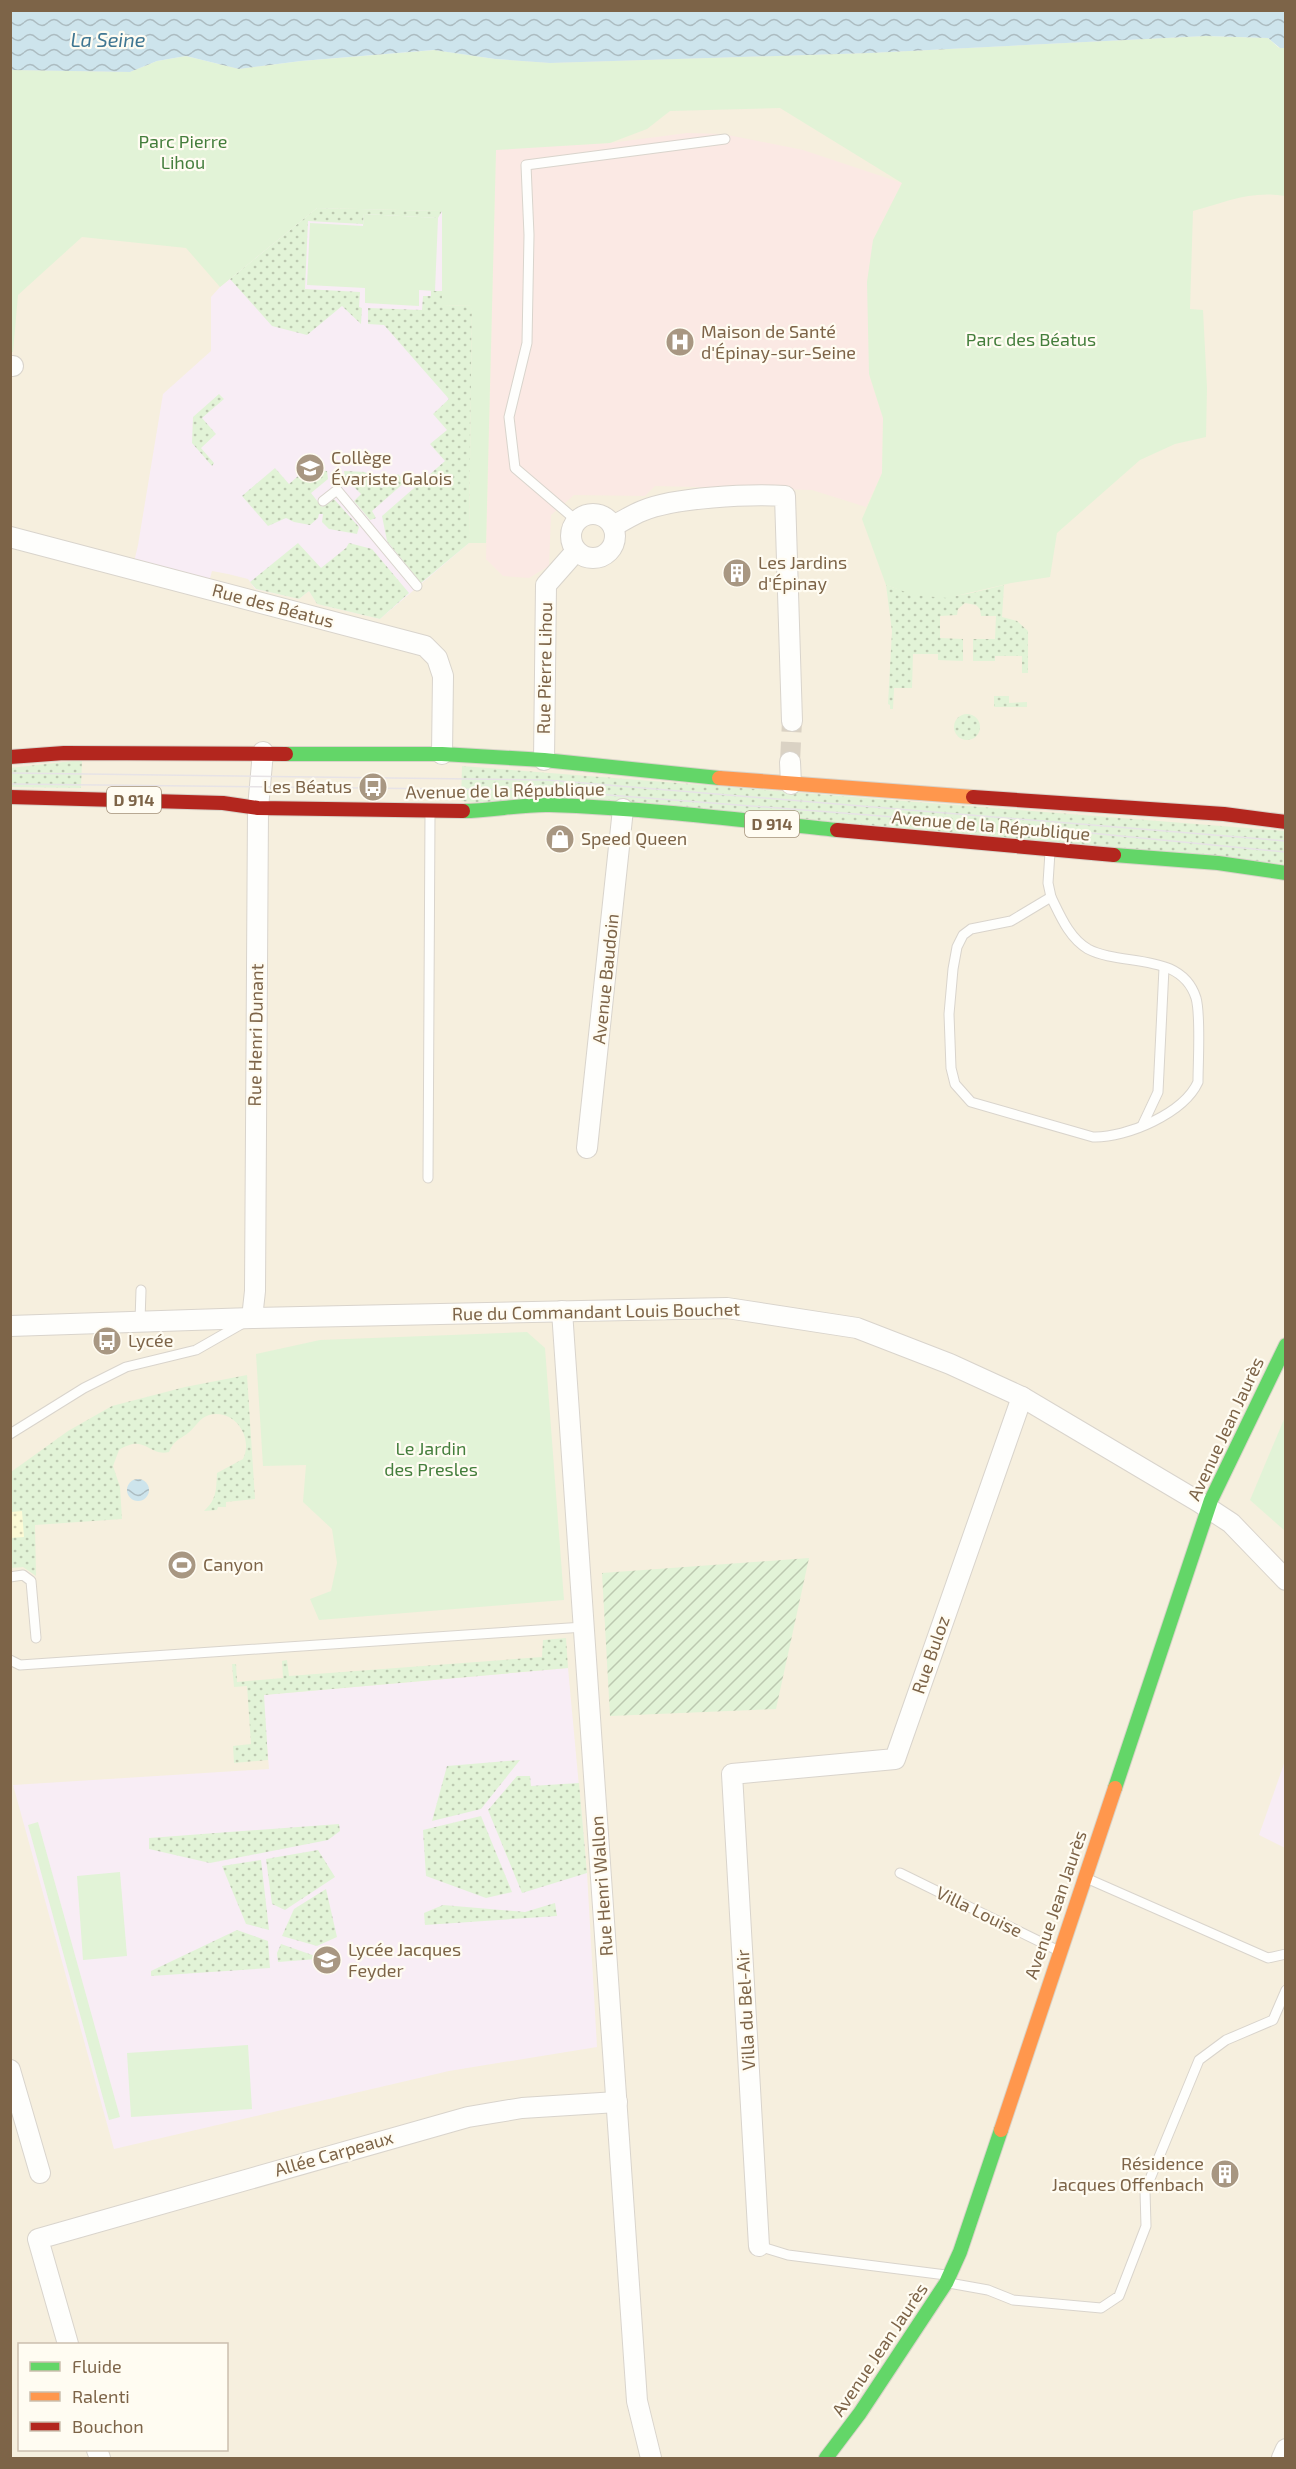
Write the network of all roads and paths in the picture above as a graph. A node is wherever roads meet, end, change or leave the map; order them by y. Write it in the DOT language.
graph roads {
  1 [pos="725,139"];
  2 [pos="323,501"];
  3 [pos="577,521"];
  4 [pos="614,526"];
  5 [pos="10,537"];
  6 [pos="576,551"];
  7 [pos="417,586"];
  8 [pos="792,721"];
  9 [pos="263,752"];
  10 [pos="442,754"];
  11 [pos="10,756"];
  12 [pos="544,760"];
  13 [pos="790,762"];
  14 [pos="791,784"];
  15 [pos="10,797"];
  16 [pos="258,808"];
  17 [pos="623,808"];
  18 [pos="430,811"];
  19 [pos="1286,822"];
  20 [pos="1050,850"];
  21 [pos="1286,873"];
  22 [pos="1051,897"];
  23 [pos="1164,968"];
  24 [pos="1143,1124"];
  25 [pos="587,1148"];
  26 [pos="428,1178"];
  27 [pos="141,1290"];
  28 [pos="562,1311"];
  29 [pos="252,1318"];
  30 [pos="140,1322"];
  31 [pos="10,1326"];
  32 [pos="1286,1345"];
  33 [pos="1022,1394"];
  34 [pos="10,1434"];
  35 [pos="1209,1508"];
  36 [pos="10,1577"];
  37 [pos="1286,1580"];
  38 [pos="584,1627"];
  39 [pos="36,1638"];
  40 [pos="10,1660"];
  41 [pos="732,1774"];
  42 [pos="900,1873"];
  43 [pos="1084,1877"];
  44 [pos="1059,1951"];
  45 [pos="1286,1954"];
  46 [pos="1286,1990"];
  47 [pos="10,2070"];
  48 [pos="617,2102"];
  49 [pos="40,2173"];
  50 [pos="759,2246"];
  51 [pos="948,2279"];
  52 [pos="68,2343"];
  53 [pos="1286,2449"];
  54 [pos="651,2458"];
  55 [pos="826,2458"];
  56 [pos="1282,2458"];
  1 -- 3 [label="lane"];
  2 -- 7 [label="lane"];
  3 -- 4 [label="street"];
  3 -- 6 [label="street"];
  4 -- 6 [label="street"];
  4 -- 8 [label="street"];
  5 -- 10 [label="street, Rue des Béatus"];
  6 -- 12 [label="street, Rue Pierre Lihou"];
  9 -- 10 [label="main road, Avenue de la République / D 914"];
  9 -- 11 [label="main road, Avenue de la République / D 914"];
  9 -- 16 [label="street, Rue Henri Dunant"];
  10 -- 12 [label="main road, Avenue de la République / D 914"];
  12 -- 14 [label="main road, Avenue de la République / D 914"];
  13 -- 14 [label="street"];
  14 -- 19 [label="main road, Avenue de la République / D 914"];
  15 -- 16 [label="main road, Avenue de la République / D 914"];
  16 -- 18 [label="main road, Avenue de la République / D 914"];
  16 -- 29 [label="street, Rue Henri Dunant"];
  17 -- 18 [label="main road, Avenue de la République / D 914"];
  17 -- 20 [label="main road, Avenue de la République / D 914"];
  17 -- 25 [label="street, Avenue Baudoin"];
  18 -- 26 [label="lane"];
  20 -- 21 [label="main road, Avenue de la République / D 914"];
  20 -- 22 [label="lane"];
  22 -- 23 [label="lane"];
  22 -- 24 [label="lane"];
  23 -- 24 [label="lane"];
  23 -- 24 [label="lane"];
  27 -- 30 [label="lane"];
  28 -- 29 [label="street, Rue du Commandant Louis Bouchet"];
  28 -- 33 [label="street, Rue du Commandant Louis Bouchet"];
  28 -- 38 [label="street, Rue Henri Wallon"];
  29 -- 30 [label="street, Rue du Commandant Louis Bouchet"];
  29 -- 34 [label="lane"];
  30 -- 31 [label="street, Rue du Commandant Louis Bouchet"];
  32 -- 35 [label="main road, Avenue Jean Jaurès"];
  33 -- 35 [label="street, Rue du Commandant Louis Bouchet"];
  33 -- 41 [label="street, Rue Buloz"];
  35 -- 37 [label="street, Rue du Commandant Louis Bouchet"];
  35 -- 43 [label="main road, Avenue Jean Jaurès"];
  36 -- 39 [label="lane"];
  38 -- 40 [label="lane"];
  38 -- 48 [label="street, Rue Henri Wallon"];
  41 -- 50 [label="street, Villa du Bel-Air"];
  42 -- 44 [label="lane, Villa Louise"];
  43 -- 44 [label="main road, Avenue Jean Jaurès"];
  43 -- 45 [label="lane"];
  44 -- 51 [label="main road, Avenue Jean Jaurès"];
  46 -- 51 [label="lane"];
  47 -- 49 [label="street"];
  48 -- 52 [label="street, Allée Carpeaux"];
  48 -- 54 [label="street, Rue Henri Wallon"];
  50 -- 51 [label="lane"];
  51 -- 55 [label="main road, Avenue Jean Jaurès"];
  53 -- 56 [label="street"];
}
